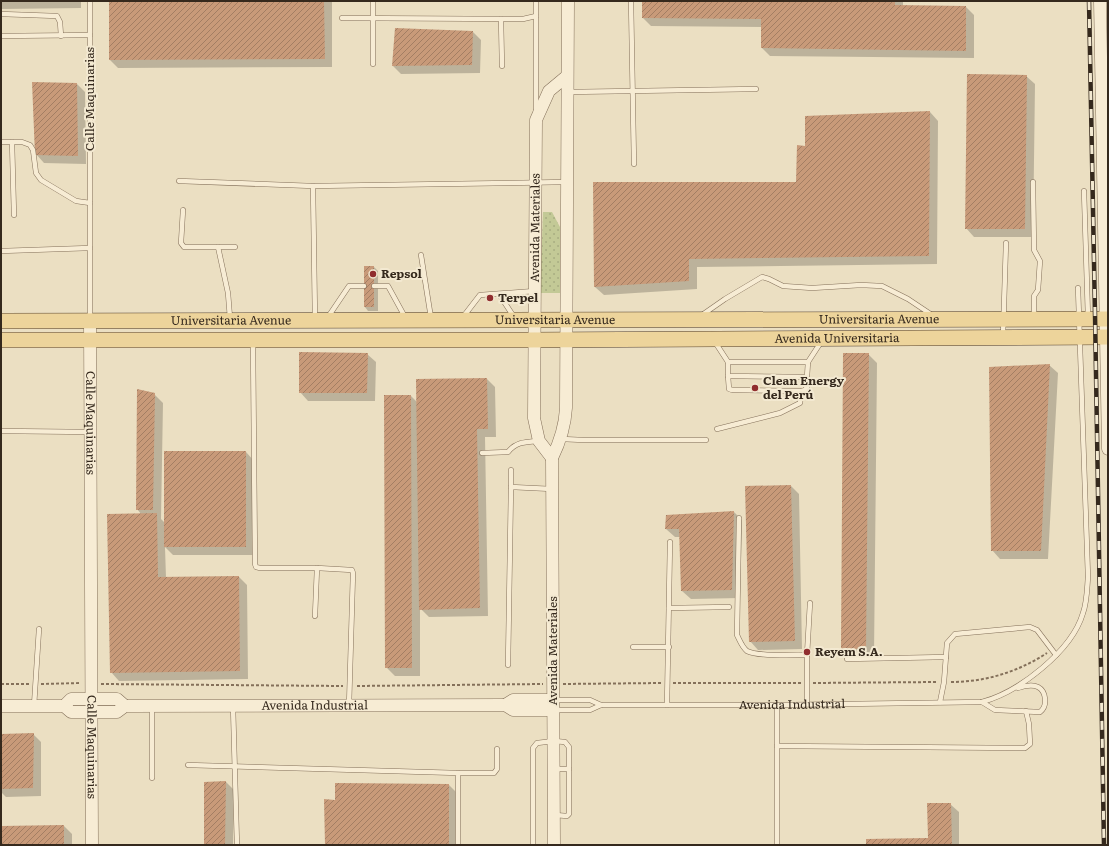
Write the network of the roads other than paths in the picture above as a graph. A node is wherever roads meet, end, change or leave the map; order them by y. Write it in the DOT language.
graph roads {
  1 [pos="90,1"];
  2 [pos="373,1"];
  3 [pos="536,1"];
  4 [pos="568,1"];
  5 [pos="631,1"];
  6 [pos="1100,1"];
  7 [pos="1,14"];
  8 [pos="536,16"];
  9 [pos="342,18"];
  10 [pos="373,18"];
  11 [pos="501,19"];
  12 [pos="90,35"];
  13 [pos="1,36"];
  14 [pos="61,36"];
  15 [pos="373,64"];
  16 [pos="502,66"];
  17 [pos="567,76"];
  18 [pos="756,89"];
  19 [pos="567,92"];
  20 [pos="633,92"];
  21 [pos="536,120"];
  22 [pos="1,142"];
  23 [pos="12,142"];
  24 [pos="634,164"];
  25 [pos="179,181"];
  26 [pos="536,182"];
  27 [pos="567,182"];
  28 [pos="1033,182"];
  29 [pos="313,186"];
  30 [pos="1084,191"];
  31 [pos="90,203"];
  32 [pos="183,210"];
  33 [pos="14,215"];
  34 [pos="1006,243"];
  35 [pos="218,247"];
  36 [pos="235,247"];
  37 [pos="90,248"];
  38 [pos="1,252"];
  39 [pos="421,255"];
  40 [pos="364,286"];
  41 [pos="374,286"];
  42 [pos="1078,288"];
  43 [pos="535,291"];
  44 [pos="499,294"];
  45 [pos="938,319"];
  46 [pos="1003,319"];
  47 [pos="1034,319"];
  48 [pos="1084,319"];
  49 [pos="1107,319"];
  50 [pos="230,320"];
  51 [pos="246,320"];
  52 [pos="321,320"];
  53 [pos="407,320"];
  54 [pos="431,320"];
  55 [pos="461,320"];
  56 [pos="516,320"];
  57 [pos="534,320"];
  58 [pos="566,320"];
  59 [pos="696,320"];
  60 [pos="714,320"];
  61 [pos="1,321"];
  62 [pos="90,321"];
  63 [pos="1107,337"];
  64 [pos="1003,338"];
  65 [pos="1080,338"];
  66 [pos="714,339"];
  67 [pos="823,339"];
  68 [pos="1,340"];
  69 [pos="534,340"];
  70 [pos="566,340"];
  71 [pos="90,341"];
  72 [pos="250,341"];
  73 [pos="728,362"];
  74 [pos="808,362"];
  75 [pos="728,376"];
  76 [pos="807,377"];
  77 [pos="802,391"];
  78 [pos="717,429"];
  79 [pos="1,432"];
  80 [pos="90,432"];
  81 [pos="560,439"];
  82 [pos="706,440"];
  83 [pos="539,441"];
  84 [pos="1108,449"];
  85 [pos="482,453"];
  86 [pos="552,458"];
  87 [pos="511,470"];
  88 [pos="511,487"];
  89 [pos="552,489"];
  90 [pos="739,518"];
  91 [pos="670,542"];
  92 [pos="317,568"];
  93 [pos="810,604"];
  94 [pos="729,607"];
  95 [pos="670,608"];
  96 [pos="316,616"];
  97 [pos="39,629"];
  98 [pos="633,647"];
  99 [pos="669,647"];
  100 [pos="807,655"];
  101 [pos="1056,655"];
  102 [pos="946,657"];
  103 [pos="847,660"];
  104 [pos="508,665"];
  105 [pos="1013,690"];
  106 [pos="92,699"];
  107 [pos="940,702"];
  108 [pos="982,702"];
  109 [pos="808,704"];
  110 [pos="553,705"];
  111 [pos="601,705"];
  112 [pos="667,705"];
  113 [pos="777,705"];
  114 [pos="1,706"];
  115 [pos="34,706"];
  116 [pos="64,706"];
  117 [pos="125,706"];
  118 [pos="152,706"];
  119 [pos="233,706"];
  120 [pos="349,706"];
  121 [pos="1026,711"];
  122 [pos="92,712"];
  123 [pos="554,741"];
  124 [pos="777,746"];
  125 [pos="497,749"];
  126 [pos="188,765"];
  127 [pos="235,767"];
  128 [pos="554,769"];
  129 [pos="569,769"];
  130 [pos="458,773"];
  131 [pos="152,778"];
  132 [pos="554,815"];
  133 [pos="92,845"];
  134 [pos="237,845"];
  135 [pos="458,845"];
  136 [pos="533,845"];
  137 [pos="554,845"];
  138 [pos="777,845"];
  1 -- 12 [label="lane, Calle Maquinarias"];
  2 -- 10 [label="lane"];
  3 -- 8 [label="lane"];
  4 -- 17 [label="street, Avenida Materiales"];
  5 -- 20 [label="lane"];
  6 -- 49 [label="street"];
  7 -- 14 [label="lane"];
  8 -- 11 [label="lane"];
  8 -- 21 [label="lane"];
  9 -- 10 [label="lane"];
  10 -- 11 [label="lane"];
  10 -- 15 [label="lane"];
  11 -- 16 [label="lane"];
  12 -- 14 [label="lane"];
  12 -- 31 [label="lane, Calle Maquinarias"];
  13 -- 14 [label="lane"];
  17 -- 19 [label="street, Avenida Materiales"];
  17 -- 21 [label="street, Avenida Materiales"];
  18 -- 20 [label="lane"];
  19 -- 20 [label="lane"];
  19 -- 27 [label="street, Avenida Materiales"];
  20 -- 24 [label="lane"];
  21 -- 26 [label="street, Avenida Materiales"];
  22 -- 23 [label="lane"];
  23 -- 31 [label="lane"];
  23 -- 33 [label="lane"];
  25 -- 29 [label="lane"];
  26 -- 27 [label="lane"];
  26 -- 29 [label="lane"];
  26 -- 43 [label="street, Avenida Materiales"];
  27 -- 58 [label="street, Avenida Materiales"];
  28 -- 47 [label="lane"];
  29 -- 52 [label="lane"];
  30 -- 48 [label="lane"];
  31 -- 37 [label="lane, Calle Maquinarias"];
  32 -- 35 [label="lane"];
  34 -- 46 [label="lane"];
  35 -- 36 [label="lane"];
  35 -- 50 [label="lane"];
  37 -- 38 [label="lane"];
  37 -- 62 [label="lane, Calle Maquinarias"];
  39 -- 54 [label="lane"];
  40 -- 52 [label="lane"];
  41 -- 53 [label="lane"];
  42 -- 48 [label="lane"];
  43 -- 44 [label="lane"];
  43 -- 57 [label="street, Avenida Materiales"];
  44 -- 55 [label="lane"];
  44 -- 56 [label="lane"];
  45 -- 46 [label="main road, Universitaria Avenue"];
  45 -- 59 [label="lane"];
  45 -- 60 [label="main road, Universitaria Avenue"];
  46 -- 47 [label="main road, Universitaria Avenue"];
  46 -- 64 [label="lane"];
  47 -- 48 [label="main road, Universitaria Avenue"];
  48 -- 49 [label="main road, Universitaria Avenue"];
  48 -- 65 [label="lane"];
  49 -- 63 [label="street"];
  50 -- 51 [label="main road, Universitaria Avenue"];
  50 -- 62 [label="main road, Universitaria Avenue"];
  51 -- 52 [label="main road, Universitaria Avenue"];
  51 -- 72 [label="main road"];
  52 -- 53 [label="main road, Universitaria Avenue"];
  53 -- 54 [label="main road, Universitaria Avenue"];
  54 -- 55 [label="main road, Universitaria Avenue"];
  55 -- 56 [label="main road, Universitaria Avenue"];
  56 -- 57 [label="main road, Universitaria Avenue"];
  57 -- 58 [label="main road, Universitaria Avenue"];
  57 -- 69 [label="street, Avenida Materiales"];
  58 -- 59 [label="main road, Universitaria Avenue"];
  58 -- 70 [label="street, Avenida Materiales"];
  59 -- 60 [label="main road, Universitaria Avenue"];
  60 -- 66 [label="main road"];
  61 -- 62 [label="main road, Universitaria Avenue"];
  62 -- 71 [label="street, Calle Maquinarias"];
  63 -- 65 [label="main road, Avenida Universitaria"];
  63 -- 84 [label="street"];
  64 -- 65 [label="main road, Avenida Universitaria"];
  64 -- 67 [label="main road, Avenida Universitaria"];
  65 -- 101 [label="lane"];
  66 -- 67 [label="main road, Avenida Universitaria"];
  66 -- 70 [label="main road, Avenida Universitaria"];
  66 -- 73 [label="lane"];
  67 -- 74 [label="lane"];
  68 -- 71 [label="main road, Universitaria Avenue"];
  69 -- 70 [label="main road, Universitaria Avenue"];
  69 -- 72 [label="main road, Universitaria Avenue"];
  69 -- 83 [label="street, Avenida Materiales"];
  70 -- 81 [label="street, Avenida Materiales"];
  71 -- 72 [label="main road, Universitaria Avenue"];
  71 -- 80 [label="street, Calle Maquinarias"];
  72 -- 92 [label="lane"];
  73 -- 74 [label="lane"];
  73 -- 75 [label="lane"];
  74 -- 76 [label="lane"];
  75 -- 76 [label="lane"];
  75 -- 77 [label="lane"];
  76 -- 77 [label="lane"];
  77 -- 78 [label="lane"];
  79 -- 80 [label="lane"];
  80 -- 106 [label="street, Calle Maquinarias"];
  81 -- 82 [label="lane"];
  81 -- 86 [label="street, Avenida Materiales"];
  83 -- 85 [label="lane"];
  83 -- 86 [label="street, Avenida Materiales"];
  86 -- 89 [label="street, Avenida Materiales"];
  87 -- 88 [label="lane"];
  88 -- 89 [label="lane"];
  88 -- 104 [label="lane"];
  89 -- 110 [label="street, Avenida Materiales"];
  90 -- 100 [label="lane"];
  91 -- 95 [label="lane"];
  92 -- 96 [label="lane"];
  92 -- 120 [label="lane"];
  93 -- 100 [label="lane"];
  94 -- 95 [label="lane"];
  95 -- 99 [label="lane"];
  97 -- 115 [label="lane"];
  98 -- 99 [label="lane"];
  99 -- 112 [label="lane"];
  100 -- 109 [label="lane"];
  101 -- 102 [label="lane"];
  101 -- 105 [label="lane"];
  102 -- 103 [label="lane"];
  102 -- 107 [label="lane"];
  105 -- 108 [label="lane"];
  105 -- 121 [label="lane"];
  106 -- 116 [label="street, Avenida Industrial"];
  106 -- 117 [label="street, Avenida Industrial"];
  106 -- 122 [label="street, Calle Maquinarias"];
  107 -- 108 [label="lane, Avenida Industrial"];
  107 -- 109 [label="lane, Avenida Industrial"];
  108 -- 121 [label="lane"];
  109 -- 113 [label="lane, Avenida Industrial"];
  110 -- 111 [label="lane, Avenida Industrial"];
  110 -- 111 [label="lane, Avenida Industrial"];
  110 -- 120 [label="street, Avenida Industrial"];
  110 -- 123 [label="street, Avenida Materiales"];
  111 -- 112 [label="lane, Avenida Industrial"];
  112 -- 113 [label="lane, Avenida Industrial"];
  113 -- 124 [label="lane"];
  114 -- 115 [label="street, Avenida Industrial"];
  115 -- 116 [label="street, Avenida Industrial"];
  116 -- 122 [label="street, Avenida Industrial"];
  117 -- 118 [label="street, Avenida Industrial"];
  117 -- 122 [label="street, Avenida Industrial"];
  118 -- 119 [label="street, Avenida Industrial"];
  118 -- 131 [label="lane"];
  119 -- 120 [label="street, Avenida Industrial"];
  119 -- 127 [label="lane"];
  121 -- 124 [label="lane"];
  122 -- 133 [label="street, Calle Maquinarias"];
  123 -- 128 [label="street, Avenida Materiales"];
  123 -- 129 [label="lane"];
  123 -- 136 [label="lane"];
  124 -- 138 [label="lane"];
  125 -- 130 [label="lane"];
  126 -- 127 [label="lane"];
  127 -- 130 [label="lane"];
  127 -- 134 [label="lane"];
  128 -- 129 [label="lane"];
  128 -- 132 [label="street, Avenida Materiales"];
  129 -- 132 [label="lane"];
  130 -- 135 [label="lane"];
  132 -- 137 [label="street, Avenida Materiales"];
}
